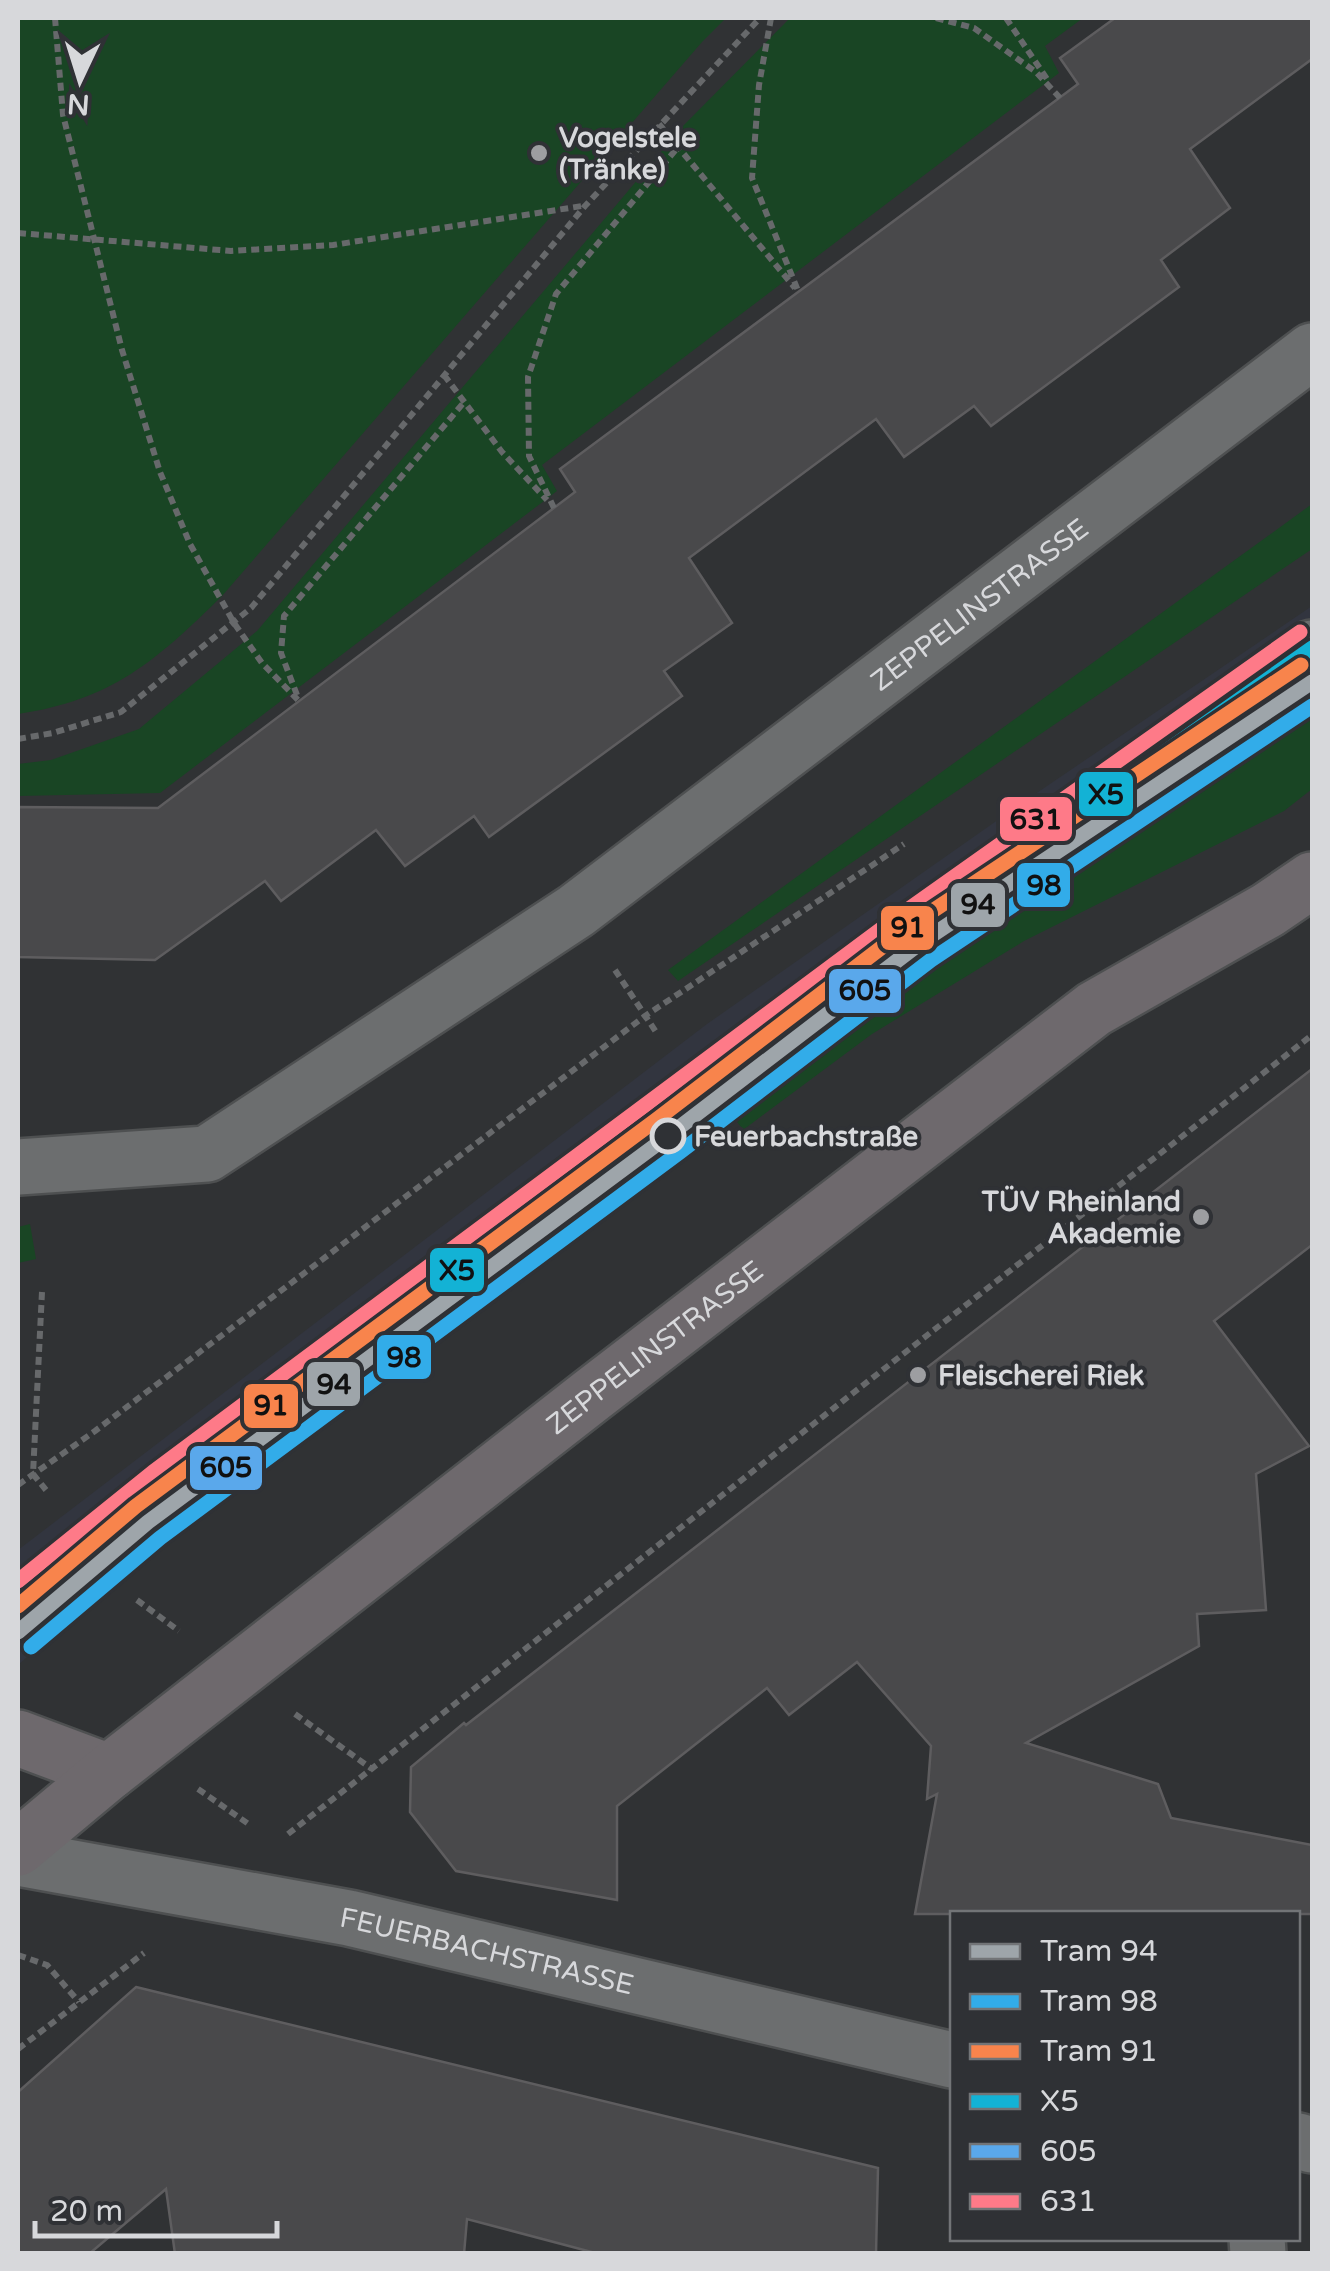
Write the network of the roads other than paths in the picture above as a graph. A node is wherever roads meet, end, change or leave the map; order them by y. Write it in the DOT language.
graph roads {
  1 [pos="1312,351"];
  2 [pos="1312,648"];
  3 [pos="1312,880"];
  4 [pos="18,1168"];
  5 [pos="18,1606"];
  6 [pos="18,1738"];
  7 [pos="110,1772"];
  8 [pos="18,1848"];
  9 [pos="18,1858"];
  10 [pos="950,2060"];
  1 -- 4 [label="street, ZEPPELINSTRASSE"];
  2 -- 5 [label="street"];
  3 -- 7 [label="main road, ZEPPELINSTRASSE"];
  6 -- 7 [label="main road"];
  7 -- 8 [label="main road, ZEPPELINSTRASSE"];
  9 -- 10 [label="street, FEUERBACHSTRASSE"];
}
